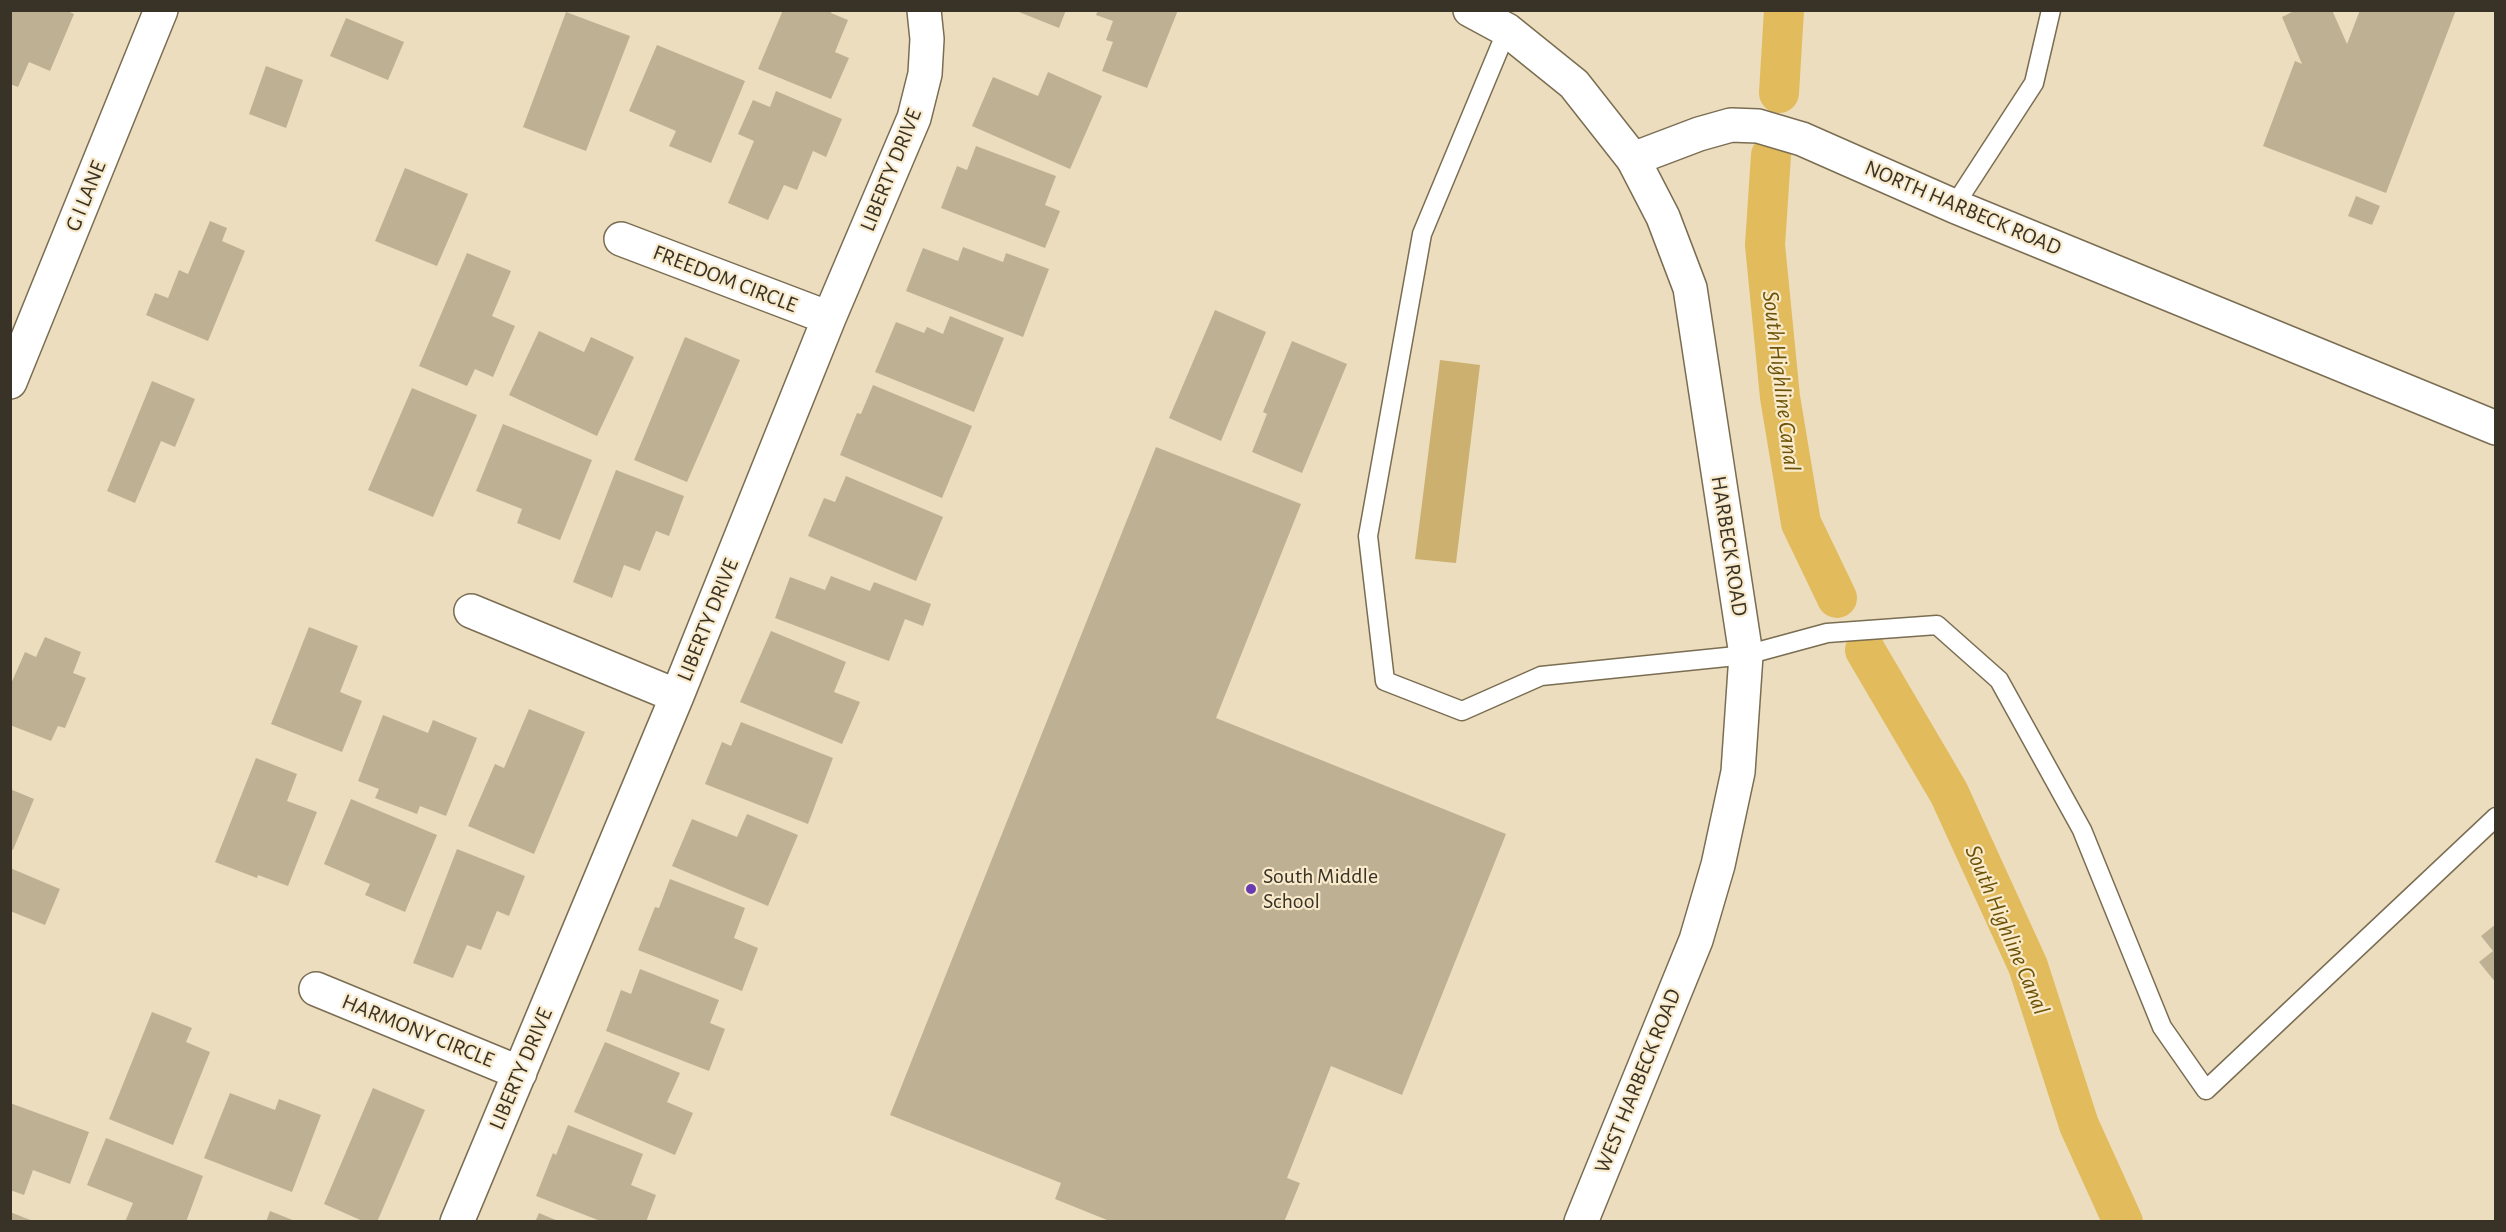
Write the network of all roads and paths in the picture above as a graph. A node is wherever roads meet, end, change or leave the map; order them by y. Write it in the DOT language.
graph roads {
  1 [pos="161,10"];
  2 [pos="924,10"];
  3 [pos="1470,10"];
  4 [pos="2051,10"];
  5 [pos="1507,30"];
  6 [pos="1633,159"];
  7 [pos="1954,206"];
  8 [pos="621,239"];
  9 [pos="829,318"];
  10 [pos="10,382"];
  11 [pos="2496,428"];
  12 [pos="471,611"];
  13 [pos="1746,655"];
  14 [pos="677,696"];
  15 [pos="2496,817"];
  16 [pos="1696,940"];
  17 [pos="316,989"];
  18 [pos="519,1073"];
  19 [pos="457,1221"];
  20 [pos="1581,1221"];
  1 -- 10 [label="street, G I LANE"];
  2 -- 9 [label="street, LIBERTY DRIVE"];
  3 -- 5 [label="street"];
  4 -- 7 [label="lane"];
  5 -- 6 [label="street"];
  5 -- 13 [label="lane"];
  6 -- 7 [label="street, NORTH HARBECK ROAD"];
  6 -- 13 [label="street, HARBECK ROAD"];
  7 -- 11 [label="street, NORTH HARBECK ROAD"];
  8 -- 9 [label="street, FREEDOM CIRCLE"];
  9 -- 14 [label="street, LIBERTY DRIVE"];
  12 -- 14 [label="street"];
  13 -- 15 [label="lane"];
  13 -- 16 [label="street, HARBECK ROAD"];
  14 -- 18 [label="street, LIBERTY DRIVE"];
  16 -- 20 [label="street, WEST HARBECK ROAD"];
  17 -- 18 [label="street, HARMONY CIRCLE"];
  18 -- 19 [label="street, LIBERTY DRIVE"];
}
